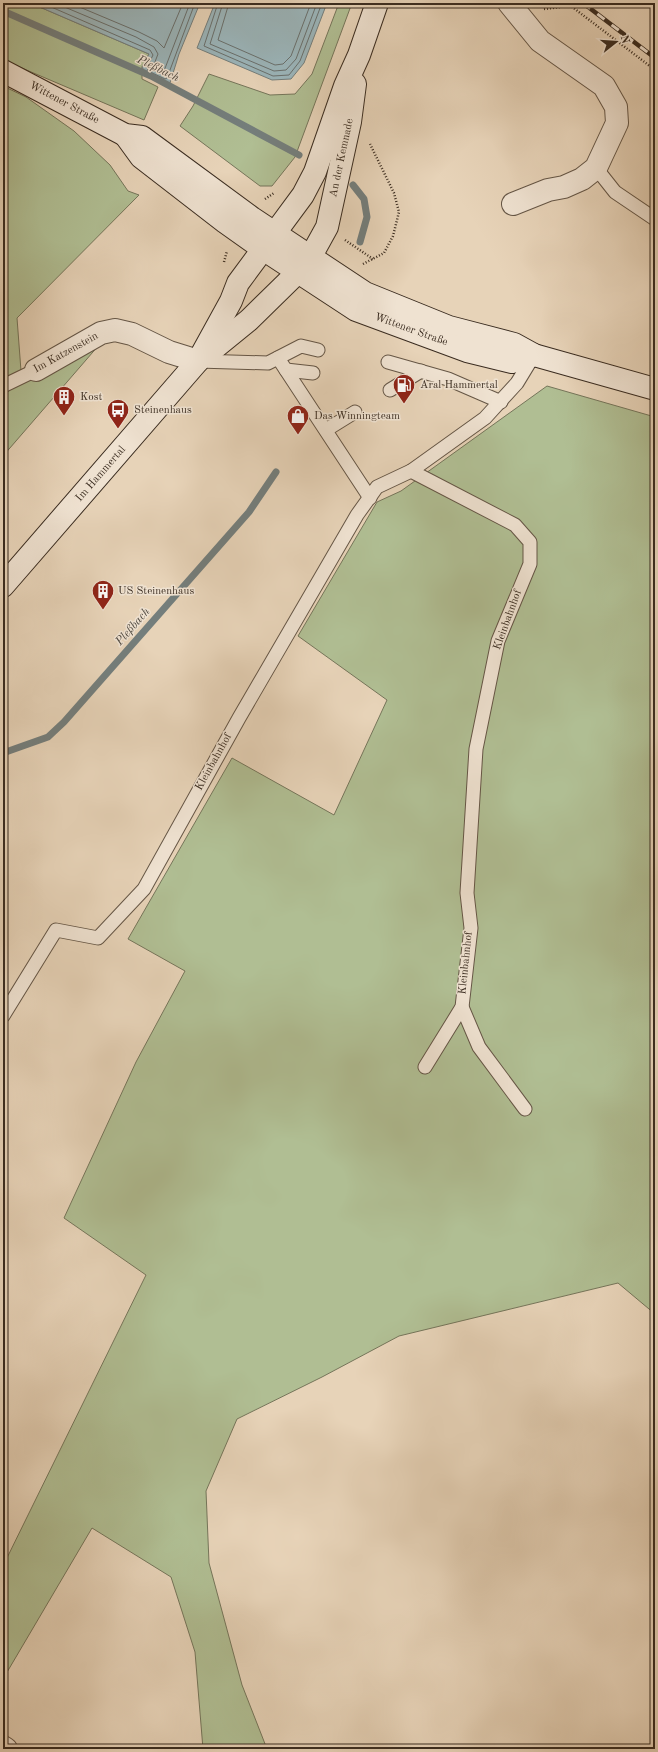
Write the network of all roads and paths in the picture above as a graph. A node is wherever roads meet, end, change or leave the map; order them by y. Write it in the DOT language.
graph roads {
  1 [pos="376,3"];
  2 [pos="509,3"];
  3 [pos="567,3"];
  4 [pos="359,55"];
  5 [pos="655,70"];
  6 [pos="3,71"];
  7 [pos="368,141"];
  8 [pos="596,168"];
  9 [pos="513,204"];
  10 [pos="655,219"];
  11 [pos="268,241"];
  12 [pos="304,264"];
  13 [pos="348,282"];
  14 [pos="318,350"];
  15 [pos="534,355"];
  16 [pos="273,360"];
  17 [pos="198,361"];
  18 [pos="388,362"];
  19 [pos="36,370"];
  20 [pos="286,370"];
  21 [pos="421,371"];
  22 [pos="313,373"];
  23 [pos="3,386"];
  24 [pos="391,386"];
  25 [pos="655,389"];
  26 [pos="501,402"];
  27 [pos="355,412"];
  28 [pos="326,430"];
  29 [pos="410,472"];
  30 [pos="370,498"];
  31 [pos="3,586"];
  32 [pos="462,1007"];
  33 [pos="3,1016"];
  34 [pos="425,1067"];
  35 [pos="525,1109"];
  36 [pos="3,1747"];
  37 [pos="6,1749"];
  1 -- 4 [label="main road, An der Kemnade"];
  2 -- 8 [label="main road"];
  3 -- 5 [label="path"];
  4 -- 11 [label="main road, An der Kemnade"];
  4 -- 12 [label="main road, An der Kemnade"];
  6 -- 11 [label="main road, Wittener Straße"];
  7 -- 13 [label="path"];
  8 -- 9 [label="main road"];
  8 -- 10 [label="lane"];
  11 -- 12 [label="main road, Wittener Straße"];
  11 -- 17 [label="main road, Im Hammertal"];
  12 -- 13 [label="main road, Wittener Straße"];
  12 -- 15 [label="main road, Wittener Straße"];
  12 -- 17 [label="main road, Im Hammertal"];
  13 -- 15 [label="main road, Wittener Straße"];
  14 -- 16 [label="lane"];
  15 -- 25 [label="main road, Wittener Straße"];
  15 -- 26 [label="lane, Kleinbahnhof"];
  16 -- 17 [label="lane"];
  16 -- 20 [label="lane"];
  17 -- 19 [label="main road, Im Katzenstein"];
  17 -- 31 [label="main road, Im Hammertal"];
  18 -- 21 [label="lane"];
  19 -- 23 [label="lane, Im Katzenstein"];
  20 -- 22 [label="lane"];
  20 -- 28 [label="lane"];
  21 -- 24 [label="lane"];
  21 -- 26 [label="lane"];
  26 -- 29 [label="lane, Kleinbahnhof"];
  27 -- 28 [label="lane"];
  28 -- 30 [label="lane"];
  29 -- 30 [label="lane, Kleinbahnhof"];
  29 -- 32 [label="lane, Kleinbahnhof"];
  30 -- 33 [label="lane, Kleinbahnhof"];
  32 -- 34 [label="lane, Kleinbahnhof"];
  32 -- 35 [label="lane"];
  36 -- 37 [label="main road"];
}
